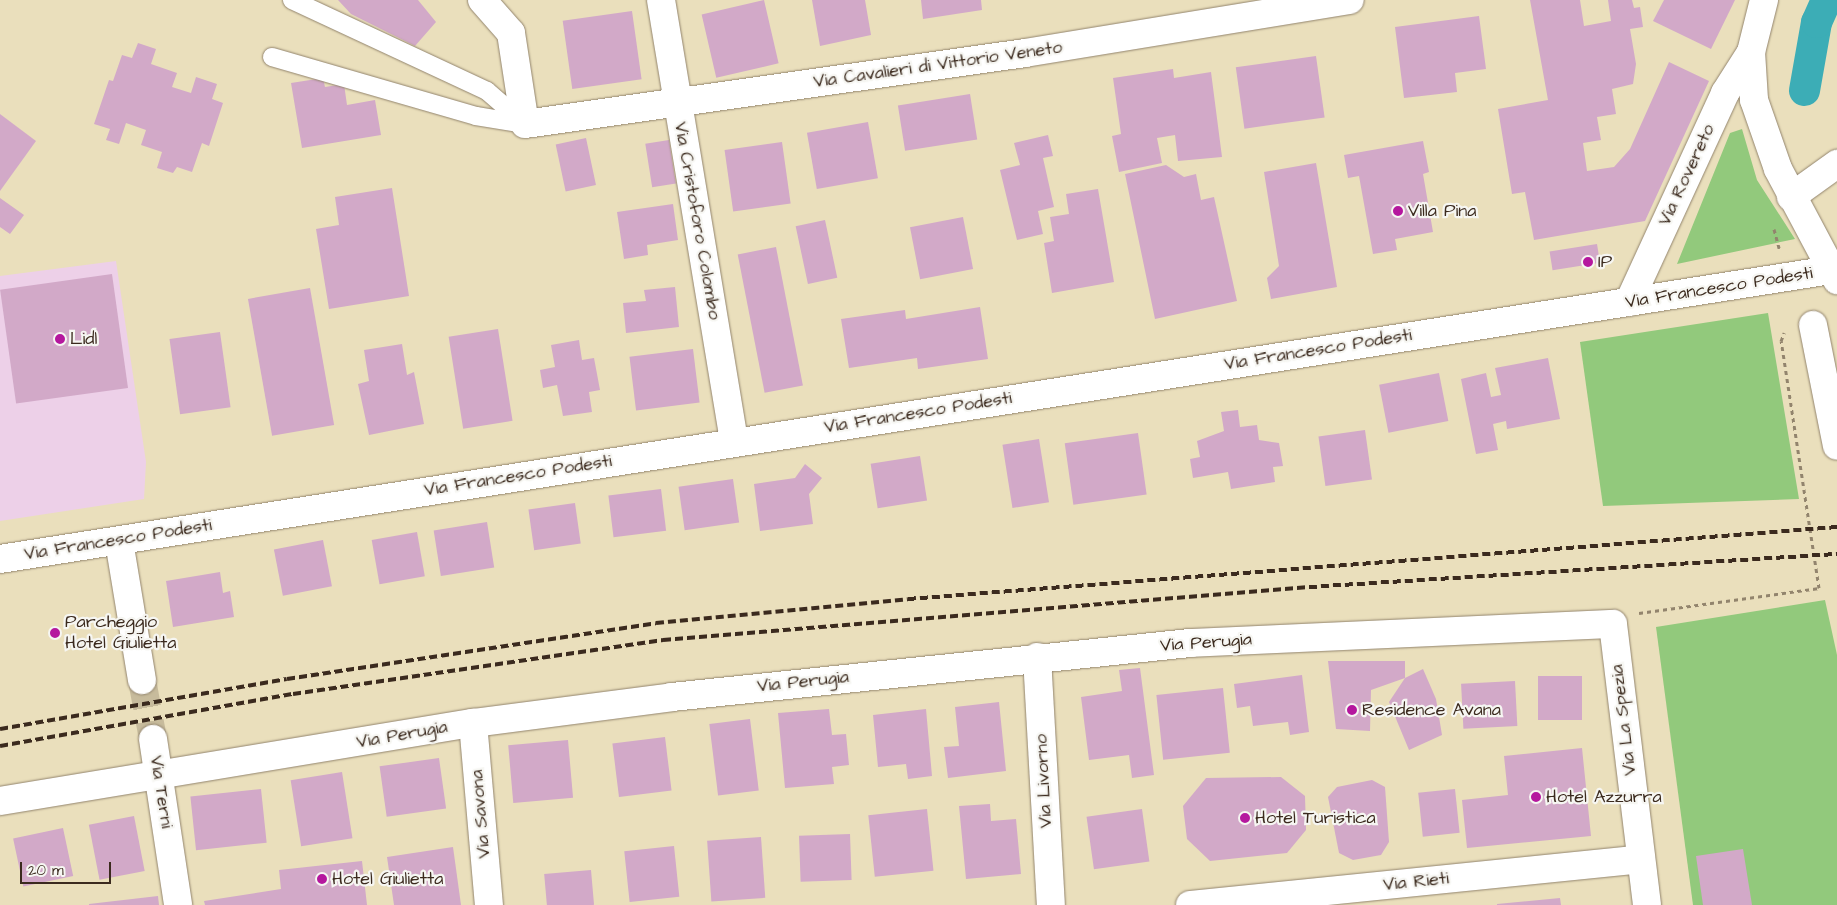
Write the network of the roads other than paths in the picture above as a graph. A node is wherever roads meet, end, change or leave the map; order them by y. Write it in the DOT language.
graph roads {
  1 [pos="292,0"];
  2 [pos="482,0"];
  3 [pos="661,0"];
  4 [pos="1350,0"];
  5 [pos="1764,0"];
  6 [pos="1751,52"];
  7 [pos="272,57"];
  8 [pos="677,103"];
  9 [pos="525,124"];
  10 [pos="1837,164"];
  11 [pos="1791,197"];
  12 [pos="1835,273"];
  13 [pos="1629,302"];
  14 [pos="1813,325"];
  15 [pos="734,441"];
  16 [pos="1837,446"];
  17 [pos="119,542"];
  18 [pos="0,559"];
  19 [pos="1612,624"];
  20 [pos="1037,657"];
  21 [pos="142,680"];
  22 [pos="473,723"];
  23 [pos="153,739"];
  24 [pos="159,776"];
  25 [pos="0,801"];
  26 [pos="1641,859"];
  27 [pos="178,905"];
  28 [pos="489,905"];
  29 [pos="1051,905"];
  30 [pos="1190,905"];
  31 [pos="1647,905"];
  1 -- 9 [label="lane"];
  2 -- 9 [label="street"];
  3 -- 8 [label="street, Via Cristoforo Colombo"];
  4 -- 8 [label="street, Via Cavalieri di Vittorio Veneto"];
  5 -- 6 [label="street, Via Rovereto"];
  6 -- 11 [label="street, Via Rovereto"];
  6 -- 13 [label="street, Via Rovereto"];
  7 -- 9 [label="lane"];
  8 -- 9 [label="street, Via Cavalieri di Vittorio Veneto"];
  8 -- 15 [label="street, Via Cristoforo Colombo"];
  10 -- 11 [label="street"];
  11 -- 12 [label="street, Via Rovereto"];
  12 -- 13 [label="street, Via Francesco Podesti"];
  13 -- 15 [label="street, Via Francesco Podesti"];
  14 -- 16 [label="street"];
  15 -- 17 [label="street, Via Francesco Podesti"];
  17 -- 18 [label="street, Via Francesco Podesti"];
  17 -- 21 [label="street"];
  19 -- 20 [label="street, Via Perugia"];
  19 -- 26 [label="street, Via La Spezia"];
  20 -- 22 [label="street, Via Perugia"];
  20 -- 29 [label="street, Via Livorno"];
  22 -- 24 [label="street, Via Perugia"];
  22 -- 28 [label="street, Via Savona"];
  23 -- 24 [label="street, Via Terni"];
  24 -- 25 [label="street, Via Perugia"];
  24 -- 27 [label="street, Via Terni"];
  26 -- 30 [label="street, Via Rieti"];
  26 -- 31 [label="street, Via La Spezia"];
}
